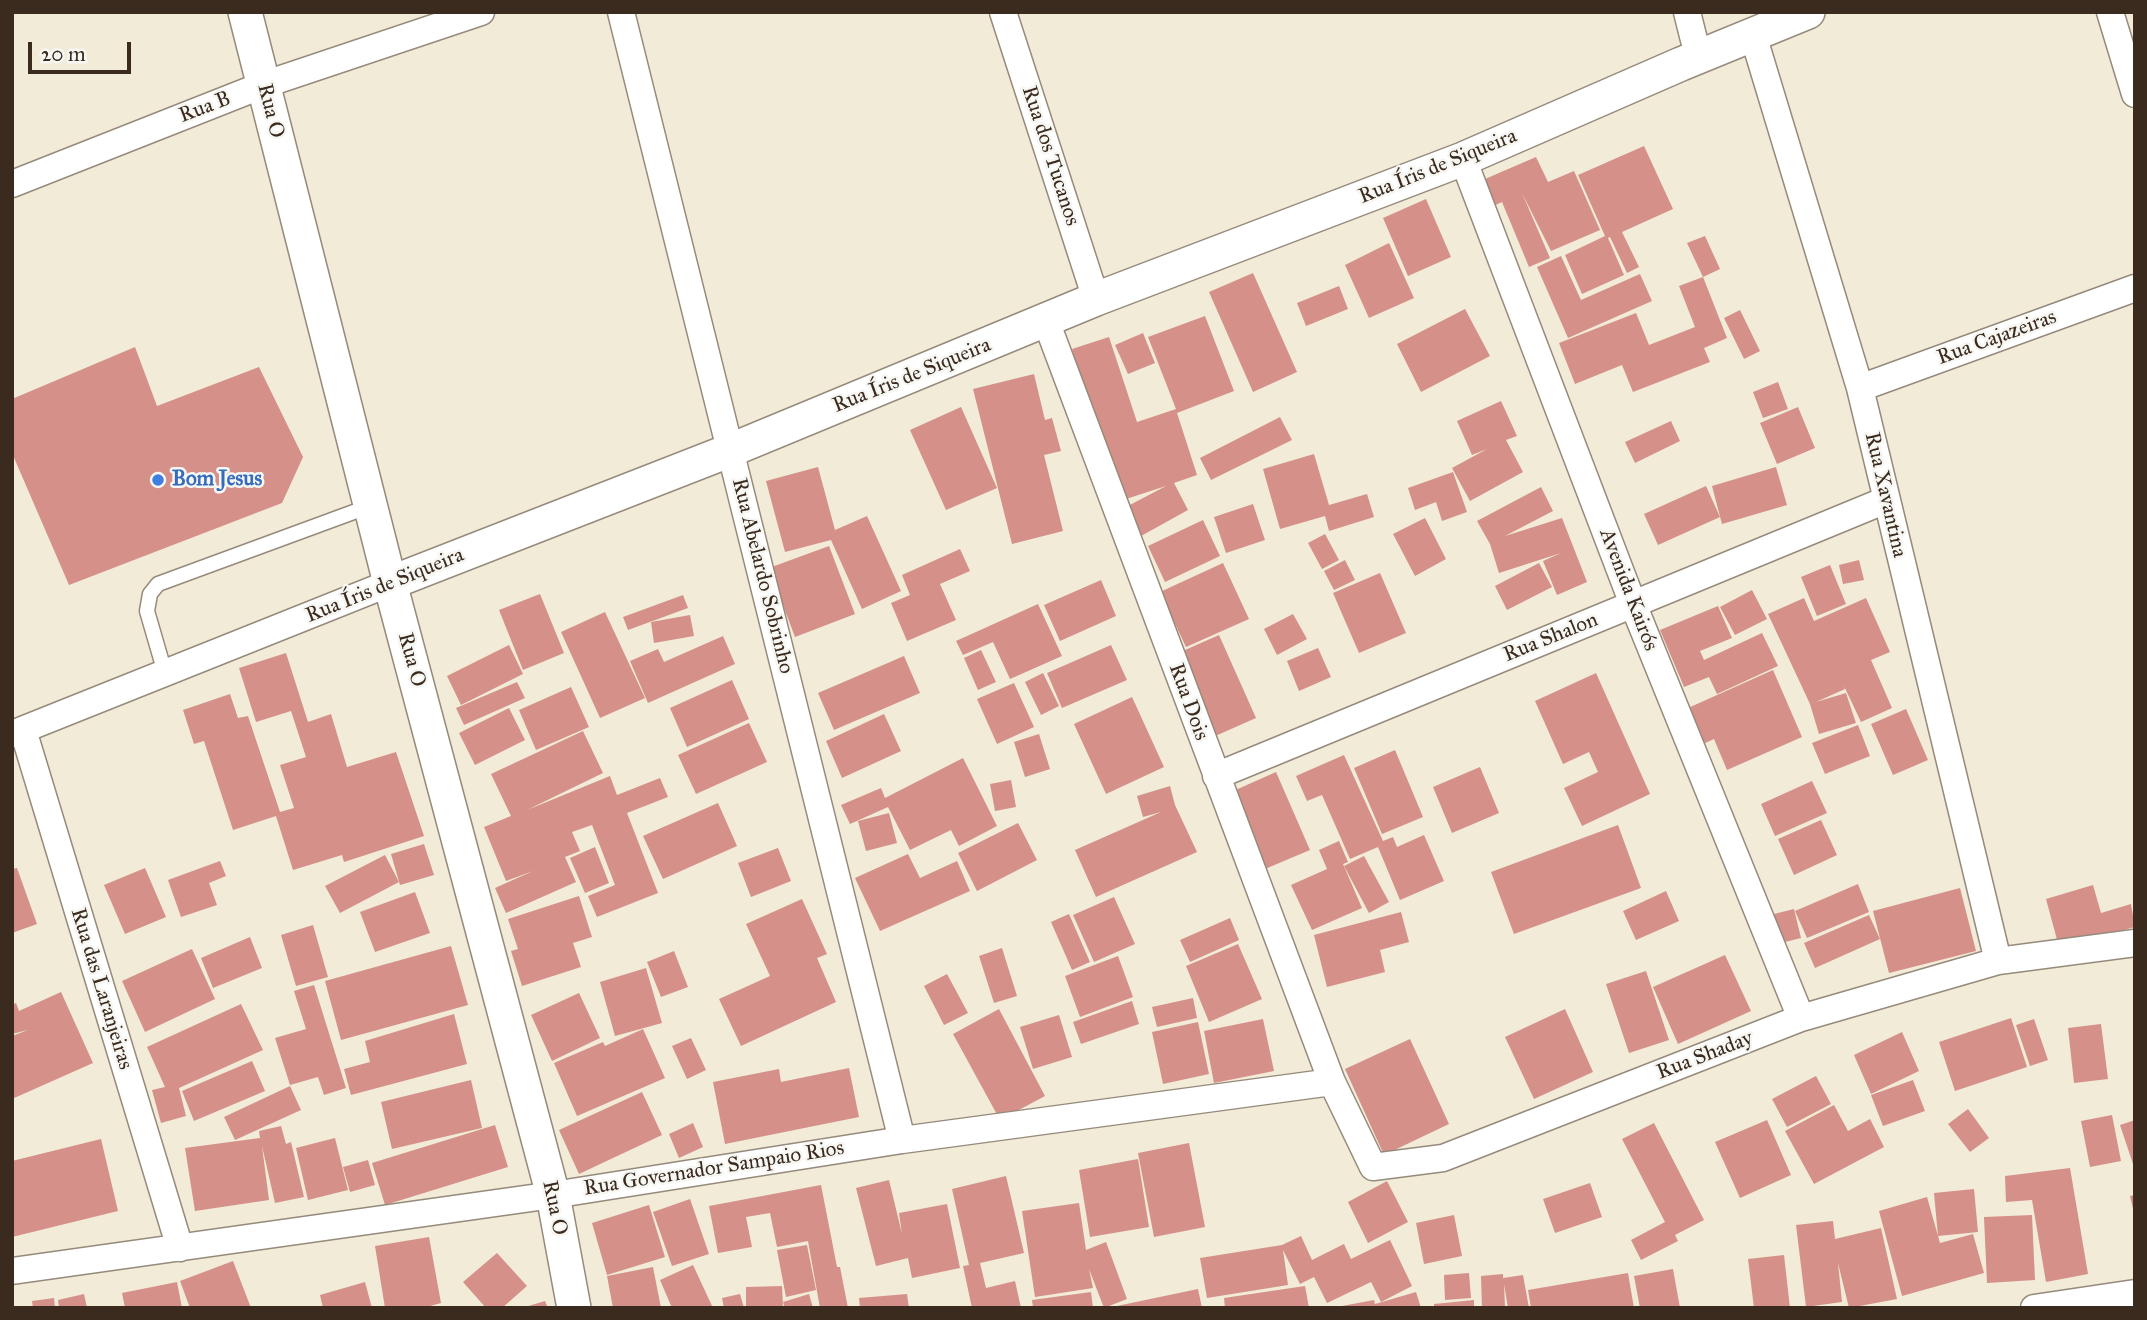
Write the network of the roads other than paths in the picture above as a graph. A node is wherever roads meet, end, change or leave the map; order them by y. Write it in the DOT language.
graph roads {
  1 [pos="245,12"];
  2 [pos="481,12"];
  3 [pos="621,12"];
  4 [pos="1003,12"];
  5 [pos="1687,12"];
  6 [pos="1808,12"];
  7 [pos="2110,12"];
  8 [pos="1753,35"];
  9 [pos="1699,56"];
  10 [pos="263,85"];
  11 [pos="2135,94"];
  12 [pos="1463,159"];
  13 [pos="12,184"];
  14 [pos="2135,288"];
  15 [pos="1096,299"];
  16 [pos="1046,321"];
  17 [pos="1860,388"];
  18 [pos="730,450"];
  19 [pos="1886,500"];
  20 [pos="370,506"];
  21 [pos="390,583"];
  22 [pos="1633,604"];
  23 [pos="165,673"];
  24 [pos="18,732"];
  25 [pos="1216,776"];
  26 [pos="2135,943"];
  27 [pos="1998,961"];
  28 [pos="1801,1018"];
  29 [pos="1332,1082"];
  30 [pos="902,1140"];
  31 [pos="553,1195"];
  32 [pos="180,1248"];
  33 [pos="12,1271"];
  34 [pos="2135,1293"];
  35 [pos="574,1308"];
  36 [pos="2034,1308"];
  1 -- 10 [label="street, Rua O"];
  2 -- 10 [label="street, Rua B"];
  3 -- 18 [label="street, Rua Abelardo Sobrinho"];
  4 -- 15 [label="street, Rua dos Tucanos"];
  5 -- 9 [label="street"];
  6 -- 8 [label="street, Rua Íris de Siqueira"];
  7 -- 11 [label="street"];
  8 -- 9 [label="street, Rua Íris de Siqueira"];
  8 -- 17 [label="street, Rua Xavantina"];
  9 -- 12 [label="street, Rua Íris de Siqueira"];
  10 -- 13 [label="street, Rua B"];
  10 -- 20 [label="street, Rua O"];
  12 -- 15 [label="street, Rua Íris de Siqueira"];
  12 -- 22 [label="street, Avenida Kairós"];
  14 -- 17 [label="street, Rua Cajazeiras"];
  15 -- 16 [label="street, Rua Íris de Siqueira"];
  16 -- 18 [label="street, Rua Íris de Siqueira"];
  16 -- 25 [label="street, Rua Dois"];
  17 -- 19 [label="street, Rua Xavantina"];
  18 -- 21 [label="street, Rua Íris de Siqueira"];
  18 -- 30 [label="street, Rua Abelardo Sobrinho"];
  19 -- 22 [label="street, Rua Shalon"];
  19 -- 27 [label="street, Rua Xavantina"];
  20 -- 21 [label="street, Rua O"];
  20 -- 23 [label="lane"];
  21 -- 23 [label="street, Rua Íris de Siqueira"];
  21 -- 31 [label="street, Rua O"];
  22 -- 25 [label="street, Rua Shalon"];
  22 -- 28 [label="street, Avenida Kairós"];
  23 -- 24 [label="street, Rua Íris de Siqueira"];
  24 -- 32 [label="street, Rua das Laranjeiras"];
  25 -- 29 [label="street, Rua Dois"];
  26 -- 27 [label="street, Rua Shaday"];
  27 -- 28 [label="street, Rua Shaday"];
  28 -- 29 [label="street, Rua Shaday"];
  29 -- 30 [label="street, Rua Governador Sampaio Rios"];
  30 -- 31 [label="street, Rua Governador Sampaio Rios"];
  31 -- 32 [label="street, Rua Governador Sampaio Rios"];
  31 -- 35 [label="street, Rua O"];
  32 -- 33 [label="street, Rua Governador Sampaio Rios"];
  34 -- 36 [label="street"];
}
